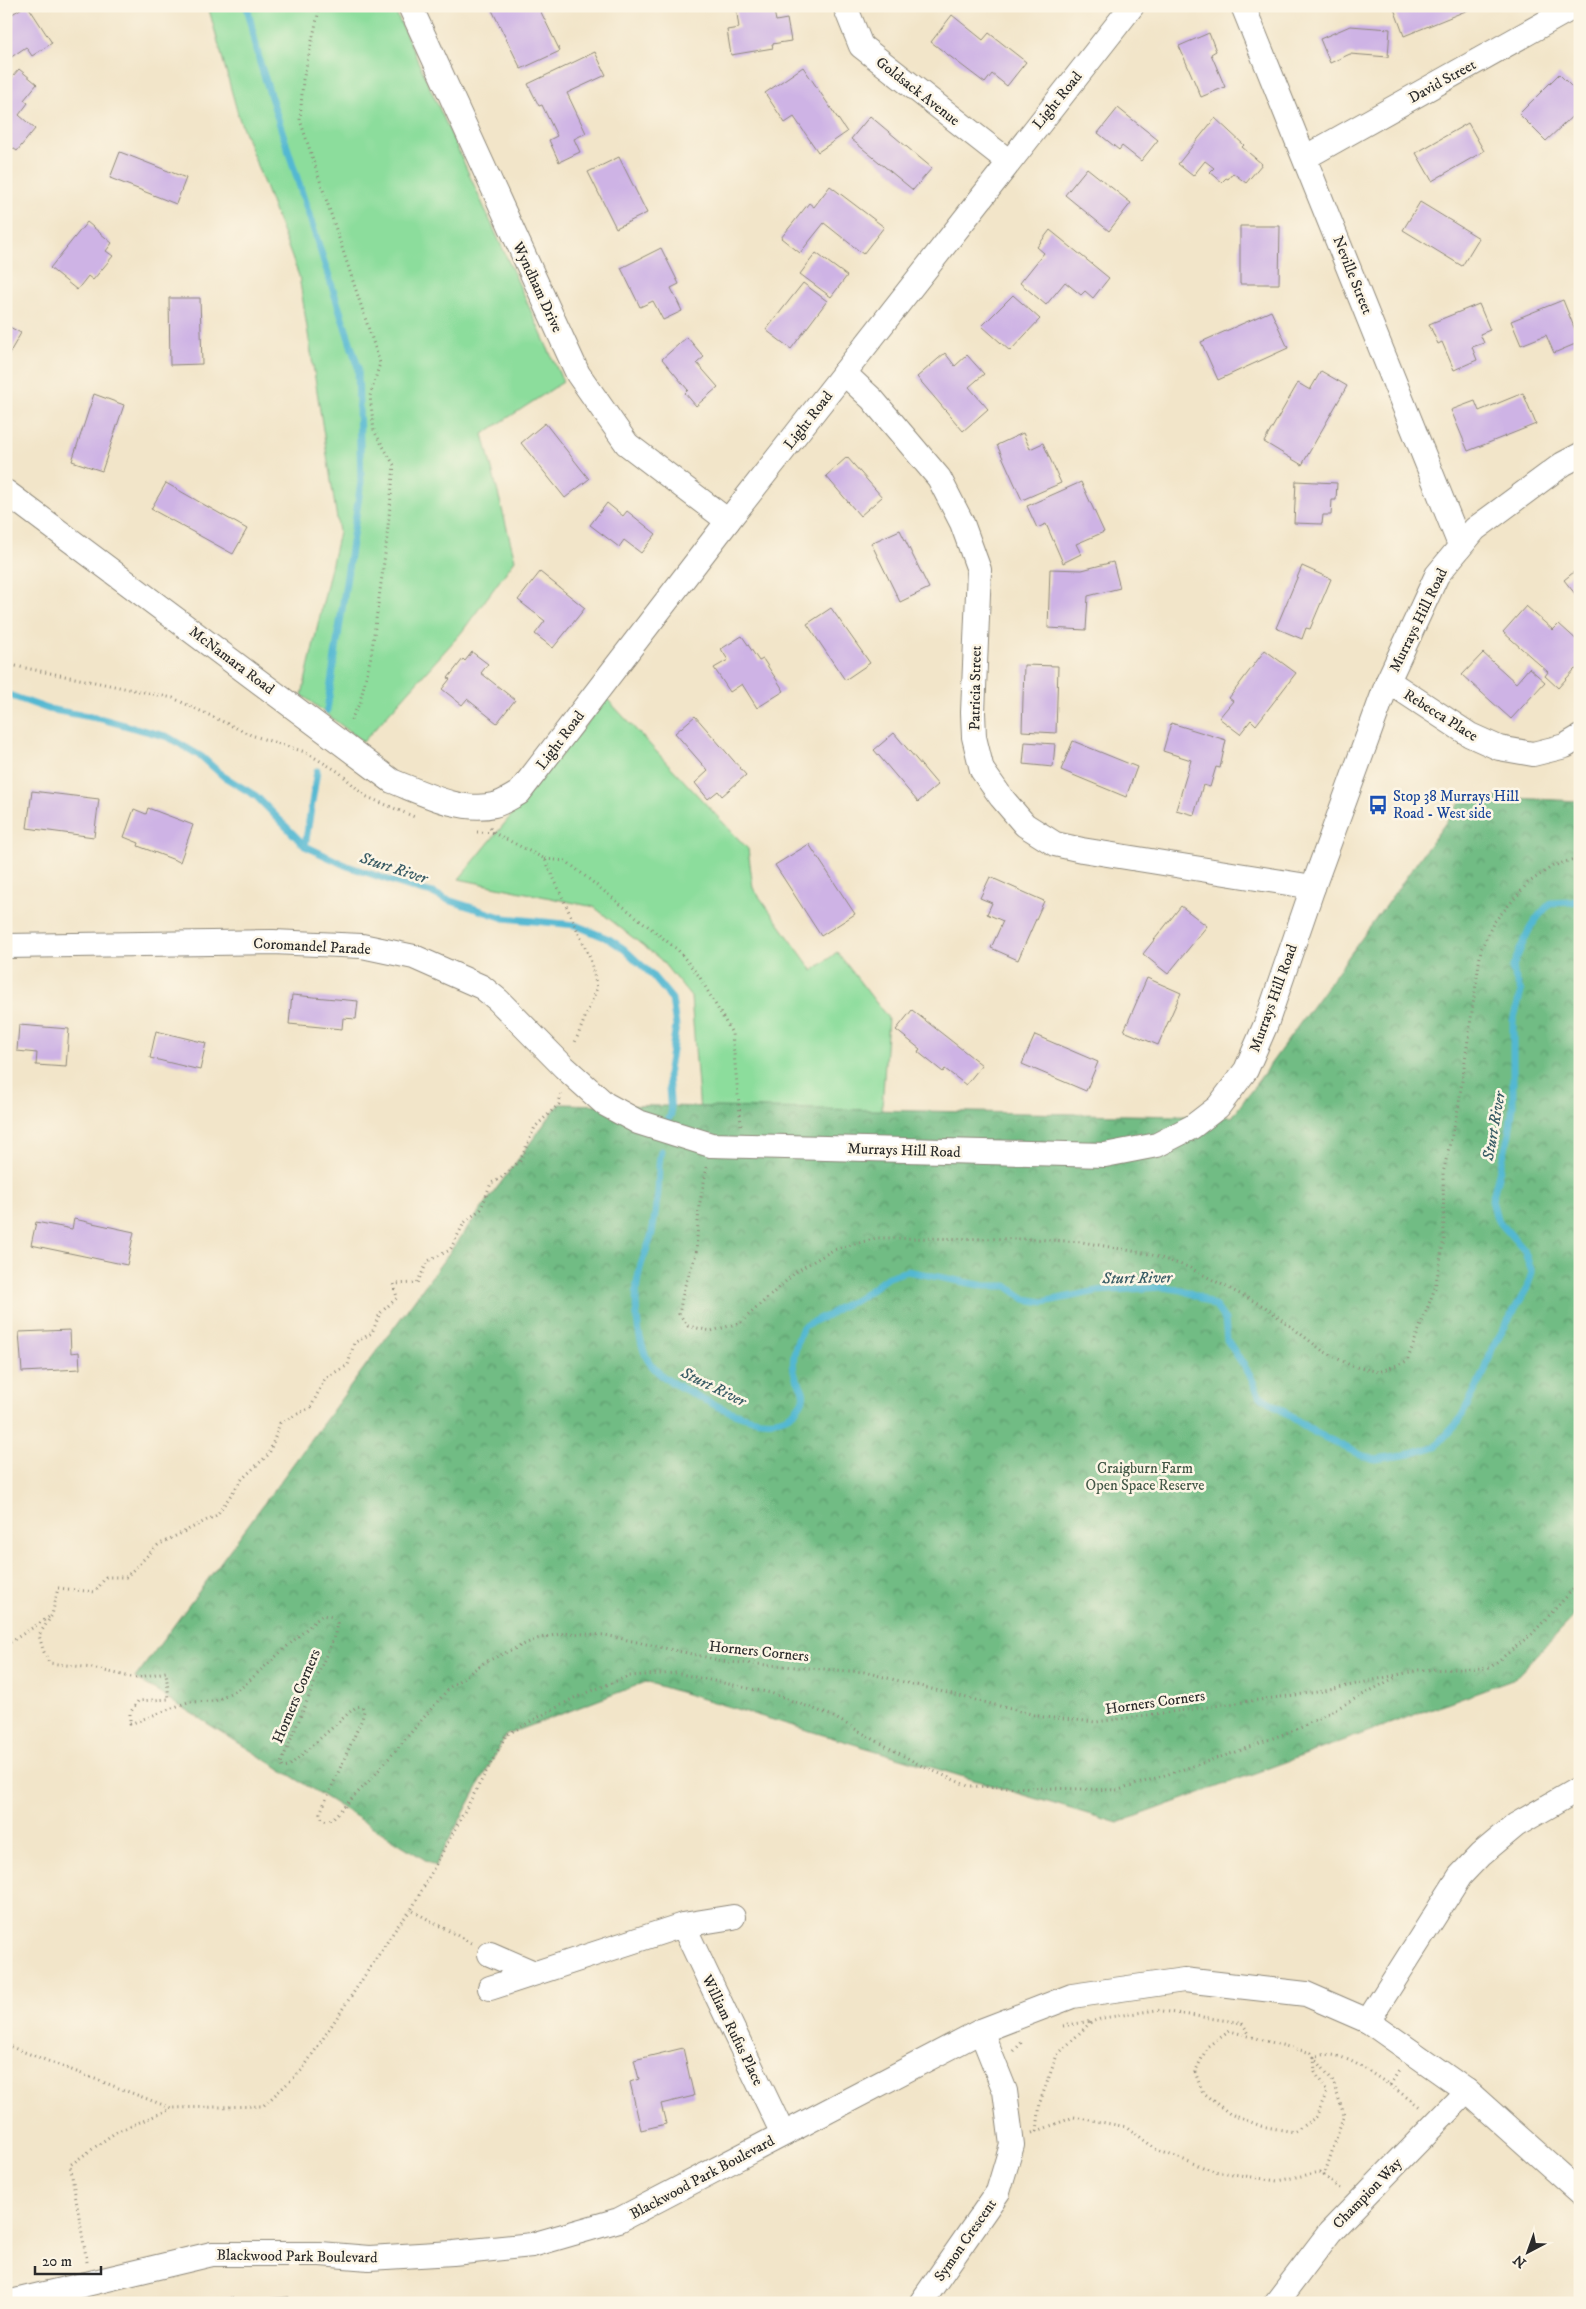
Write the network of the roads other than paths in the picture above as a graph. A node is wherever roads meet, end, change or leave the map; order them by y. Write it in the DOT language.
graph roads {
  1 [pos="410,6"];
  2 [pos="845,6"];
  3 [pos="1132,6"];
  4 [pos="1244,6"];
  5 [pos="1580,8"];
  6 [pos="1306,157"];
  7 [pos="1008,161"];
  8 [pos="844,374"];
  9 [pos="1580,455"];
  10 [pos="6,492"];
  11 [pos="728,521"];
  12 [pos="1460,545"];
  13 [pos="1388,681"];
  14 [pos="1580,736"];
  15 [pos="469,807"];
  16 [pos="1313,887"];
  17 [pos="6,946"];
  18 [pos="650,1126"];
  19 [pos="1580,1788"];
  20 [pos="733,1917"];
  21 [pos="683,1925"];
  22 [pos="490,1954"];
  23 [pos="534,1973"];
  24 [pos="490,1988"];
  25 [pos="1368,2021"];
  26 [pos="981,2031"];
  27 [pos="1467,2091"];
  28 [pos="783,2134"];
  29 [pos="1580,2192"];
  30 [pos="39,2299"];
  31 [pos="7,2303"];
  32 [pos="921,2303"];
  33 [pos="1276,2303"];
  1 -- 11 [label="street, Wyndham Drive"];
  2 -- 7 [label="street, Goldsack Avenue"];
  3 -- 7 [label="street, Light Road"];
  4 -- 6 [label="street, Neville Street"];
  5 -- 6 [label="street, David Street"];
  6 -- 12 [label="street, Neville Street"];
  7 -- 8 [label="street, Light Road"];
  8 -- 11 [label="street, Light Road"];
  8 -- 16 [label="street, Patricia Street"];
  9 -- 12 [label="street, Murrays Hill Road"];
  10 -- 15 [label="street, McNamara Road"];
  11 -- 15 [label="street, Light Road"];
  12 -- 13 [label="street, Murrays Hill Road"];
  13 -- 14 [label="street, Rebecca Place"];
  13 -- 16 [label="street, Murrays Hill Road"];
  16 -- 18 [label="street, Murrays Hill Road"];
  17 -- 18 [label="street, Coromandel Parade"];
  19 -- 25 [label="street"];
  20 -- 21 [label="street"];
  21 -- 23 [label="street"];
  21 -- 28 [label="street, William Rufus Place"];
  22 -- 23 [label="street"];
  23 -- 24 [label="street"];
  25 -- 26 [label="street, Blackwood Park Boulevard"];
  25 -- 27 [label="street, Blackwood Park Boulevard"];
  26 -- 28 [label="street, Blackwood Park Boulevard"];
  26 -- 32 [label="street, Symon Crescent"];
  27 -- 29 [label="street, Blackwood Park Boulevard"];
  27 -- 33 [label="street, Champion Way"];
  28 -- 30 [label="street, Blackwood Park Boulevard"];
  30 -- 31 [label="street, Blackwood Park Boulevard"];
}
